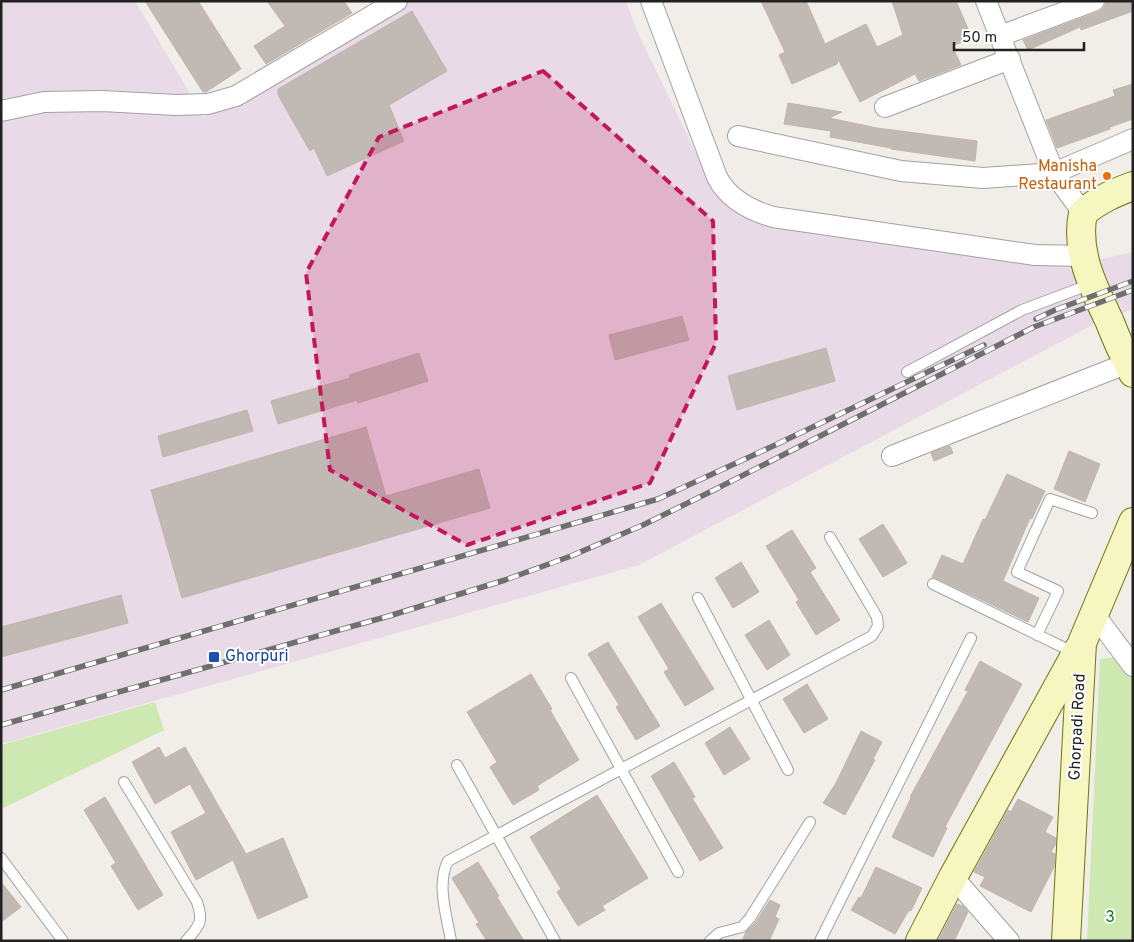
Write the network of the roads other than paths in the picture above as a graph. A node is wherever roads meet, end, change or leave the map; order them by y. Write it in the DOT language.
graph roads {
  1 [pos="398,1"];
  2 [pos="651,1"];
  3 [pos="986,1"];
  4 [pos="1094,1"];
  5 [pos="1000,36"];
  6 [pos="1010,59"];
  7 [pos="886,107"];
  8 [pos="1,111"];
  9 [pos="738,136"];
  10 [pos="1133,139"];
  11 [pos="1054,173"];
  12 [pos="1133,186"];
  13 [pos="1083,213"];
  14 [pos="1084,256"];
  15 [pos="1092,284"];
  16 [pos="1130,368"];
  17 [pos="907,372"];
  18 [pos="892,456"];
  19 [pos="1092,513"];
  20 [pos="1133,522"];
  21 [pos="830,536"];
  22 [pos="933,584"];
  23 [pos="698,598"];
  24 [pos="1094,614"];
  25 [pos="1037,635"];
  26 [pos="971,638"];
  27 [pos="1079,648"];
  28 [pos="1133,666"];
  29 [pos="572,678"];
  30 [pos="752,699"];
  31 [pos="457,765"];
  32 [pos="621,768"];
  33 [pos="788,770"];
  34 [pos="124,782"];
  35 [pos="810,822"];
  36 [pos="496,835"];
  37 [pos="1,858"];
  38 [pos="678,872"];
  39 [pos="953,877"];
  40 [pos="63,941"];
  41 [pos="186,941"];
  42 [pos="451,941"];
  43 [pos="555,941"];
  44 [pos="710,941"];
  45 [pos="820,941"];
  46 [pos="920,941"];
  47 [pos="1009,941"];
  48 [pos="1066,941"];
  1 -- 8 [label="street"];
  2 -- 14 [label="street"];
  3 -- 5 [label="street"];
  4 -- 5 [label="street"];
  5 -- 6 [label="street"];
  6 -- 7 [label="street"];
  6 -- 11 [label="street"];
  9 -- 11 [label="street"];
  10 -- 11 [label="street"];
  11 -- 13 [label="street"];
  12 -- 13 [label="main road"];
  13 -- 14 [label="main road"];
  14 -- 15 [label="main road"];
  15 -- 16 [label="main road"];
  15 -- 17 [label="lane"];
  16 -- 18 [label="street"];
  19 -- 25 [label="lane"];
  20 -- 24 [label="main road, Ghorpadi Road"];
  21 -- 30 [label="lane"];
  22 -- 25 [label="lane"];
  23 -- 30 [label="lane"];
  24 -- 27 [label="main road, Ghorpadi Road"];
  24 -- 28 [label="street"];
  25 -- 27 [label="lane"];
  26 -- 45 [label="lane"];
  27 -- 39 [label="main road"];
  27 -- 48 [label="main road, Ghorpadi Road"];
  29 -- 32 [label="lane"];
  30 -- 32 [label="lane"];
  30 -- 33 [label="lane"];
  31 -- 36 [label="lane"];
  32 -- 36 [label="lane"];
  32 -- 38 [label="lane"];
  34 -- 41 [label="lane"];
  35 -- 44 [label="lane"];
  36 -- 42 [label="lane"];
  36 -- 43 [label="lane"];
  37 -- 40 [label="lane"];
  39 -- 46 [label="main road"];
  39 -- 47 [label="street"];
}
